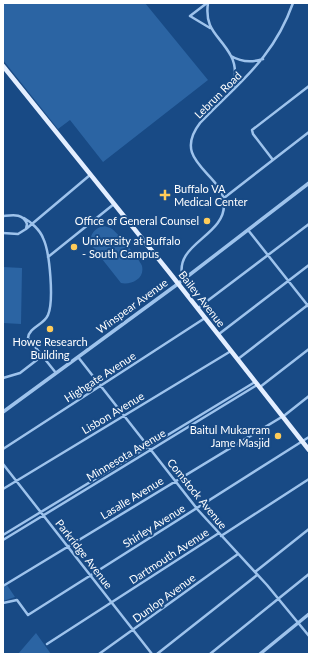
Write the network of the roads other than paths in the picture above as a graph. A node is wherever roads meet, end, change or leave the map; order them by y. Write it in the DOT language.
graph roads {
  1 [pos="207,3"];
  2 [pos="293,3"];
  3 [pos="212,30"];
  4 [pos="231,55"];
  5 [pos="264,58"];
  6 [pos="3,66"];
  7 [pos="309,86"];
  8 [pos="232,92"];
  9 [pos="309,132"];
  10 [pos="273,160"];
  11 [pos="91,175"];
  12 [pos="309,183"];
  13 [pos="224,198"];
  14 [pos="114,204"];
  15 [pos="3,216"];
  16 [pos="24,218"];
  17 [pos="32,223"];
  18 [pos="309,224"];
  19 [pos="26,229"];
  20 [pos="248,230"];
  21 [pos="3,234"];
  22 [pos="268,256"];
  23 [pos="48,257"];
  24 [pos="309,265"];
  25 [pos="183,279"];
  26 [pos="288,281"];
  27 [pos="178,283"];
  28 [pos="308,306"];
  29 [pos="198,309"];
  30 [pos="205,318"];
  31 [pos="218,335"];
  32 [pos="309,349"];
  33 [pos="231,351"];
  34 [pos="42,356"];
  35 [pos="78,357"];
  36 [pos="238,359"];
  37 [pos="56,373"];
  38 [pos="3,378"];
  39 [pos="258,385"];
  40 [pos="100,386"];
  41 [pos="309,396"];
  42 [pos="3,412"];
  43 [pos="202,414"];
  44 [pos="124,416"];
  45 [pos="282,416"];
  46 [pos="204,418"];
  47 [pos="309,437"];
  48 [pos="303,442"];
  49 [pos="3,449"];
  50 [pos="150,449"];
  51 [pos="309,450"];
  52 [pos="3,464"];
  53 [pos="309,479"];
  54 [pos="16,481"];
  55 [pos="96,481"];
  56 [pos="176,481"];
  57 [pos="3,489"];
  58 [pos="197,509"];
  59 [pos="40,513"];
  60 [pos="43,515"];
  61 [pos="309,529"];
  62 [pos="3,535"];
  63 [pos="220,535"];
  64 [pos="3,540"];
  65 [pos="68,547"];
  66 [pos="238,554"];
  67 [pos="256,574"];
  68 [pos="309,574"];
  69 [pos="90,575"];
  70 [pos="3,586"];
  71 [pos="278,599"];
  72 [pos="3,603"];
  73 [pos="112,603"];
  74 [pos="309,614"];
  75 [pos="298,623"];
  76 [pos="133,630"];
  77 [pos="309,636"];
  78 [pos="47,644"];
  79 [pos="99,654"];
  80 [pos="152,654"];
  81 [pos="157,654"];
  82 [pos="210,654"];
  83 [pos="260,654"];
  1 -- 3 [label="street"];
  1 -- 3 [label="street"];
  2 -- 5 [label="street, Lebrun Road"];
  3 -- 4 [label="street"];
  4 -- 5 [label="street"];
  4 -- 8 [label="street"];
  5 -- 8 [label="street, Lebrun Road"];
  6 -- 11 [label="main road, Bailey Avenue"];
  7 -- 10 [label="street"];
  8 -- 13 [label="street, Lebrun Road"];
  9 -- 10 [label="street"];
  10 -- 13 [label="street"];
  11 -- 14 [label="main road, Bailey Avenue"];
  11 -- 17 [label="street"];
  12 -- 20 [label="street, Winspear Avenue"];
  13 -- 25 [label="street"];
  14 -- 23 [label="street"];
  14 -- 27 [label="main road, Bailey Avenue"];
  15 -- 16 [label="street"];
  16 -- 17 [label="street"];
  16 -- 19 [label="street"];
  17 -- 19 [label="street"];
  17 -- 23 [label="street"];
  18 -- 22 [label="street"];
  19 -- 21 [label="street"];
  20 -- 22 [label="street"];
  20 -- 25 [label="street, Winspear Avenue"];
  22 -- 26 [label="street"];
  22 -- 29 [label="street"];
  23 -- 34 [label="street"];
  24 -- 26 [label="street"];
  25 -- 27 [label="street, Winspear Avenue"];
  26 -- 28 [label="street"];
  26 -- 31 [label="street"];
  27 -- 29 [label="main road, Bailey Avenue"];
  27 -- 35 [label="street, Winspear Avenue"];
  28 -- 36 [label="street"];
  29 -- 30 [label="main road, Bailey Avenue"];
  30 -- 31 [label="main road, Bailey Avenue"];
  30 -- 40 [label="street, Highgate Avenue"];
  31 -- 33 [label="main road, Bailey Avenue"];
  32 -- 39 [label="street, Minnesota Avenue"];
  33 -- 36 [label="main road, Bailey Avenue"];
  33 -- 44 [label="street, Lisbon Avenue"];
  34 -- 37 [label="street"];
  34 -- 38 [label="street"];
  35 -- 37 [label="street, Winspear Avenue"];
  35 -- 40 [label="street, Comstock Avenue"];
  36 -- 39 [label="main road, Bailey Avenue"];
  37 -- 42 [label="street, Winspear Avenue"];
  39 -- 43 [label="street, Minnesota Avenue"];
  39 -- 45 [label="main road, Bailey Avenue"];
  39 -- 46 [label="street, Minnesota Avenue"];
  40 -- 44 [label="street, Comstock Avenue"];
  40 -- 49 [label="street, Highgate Avenue"];
  41 -- 45 [label="street, Lasalle Avenue"];
  43 -- 46 [label="street"];
  43 -- 50 [label="street, Minnesota Avenue"];
  44 -- 50 [label="street, Comstock Avenue"];
  44 -- 54 [label="street, Lisbon Avenue"];
  45 -- 48 [label="main road, Bailey Avenue"];
  45 -- 56 [label="street, Lasalle Avenue"];
  46 -- 50 [label="street, Minnesota Avenue"];
  47 -- 48 [label="street, Shirley Avenue"];
  48 -- 51 [label="main road, Bailey Avenue"];
  48 -- 58 [label="street, Shirley Avenue"];
  50 -- 55 [label="street, Minnesota Avenue"];
  50 -- 56 [label="street, Comstock Avenue"];
  52 -- 54 [label="street, Parkridge Avenue"];
  53 -- 63 [label="street, Dartmouth Avenue"];
  54 -- 57 [label="street, Lisbon Avenue"];
  54 -- 59 [label="street, Parkridge Avenue"];
  55 -- 59 [label="street, Minnesota Avenue"];
  55 -- 60 [label="street, Minnesota Avenue"];
  56 -- 58 [label="street, Comstock Avenue"];
  56 -- 65 [label="street, Lasalle Avenue"];
  58 -- 63 [label="street, Comstock Avenue"];
  58 -- 69 [label="street, Shirley Avenue"];
  59 -- 60 [label="street, Parkridge Avenue"];
  59 -- 62 [label="street, Minnesota Avenue"];
  60 -- 64 [label="street, Minnesota Avenue"];
  60 -- 65 [label="street, Parkridge Avenue"];
  61 -- 67 [label="street"];
  63 -- 66 [label="street, Comstock Avenue"];
  63 -- 73 [label="street, Dartmouth Avenue"];
  65 -- 69 [label="street, Parkridge Avenue"];
  65 -- 70 [label="street, Lasalle Avenue"];
  66 -- 67 [label="street, Comstock Avenue"];
  66 -- 76 [label="street, Dunlop Avenue"];
  67 -- 71 [label="street, Comstock Avenue"];
  67 -- 81 [label="street"];
  68 -- 71 [label="street"];
  69 -- 72 [label="street, Shirley Avenue"];
  69 -- 73 [label="street, Parkridge Avenue"];
  71 -- 75 [label="street, Comstock Avenue"];
  71 -- 82 [label="street"];
  73 -- 76 [label="street, Parkridge Avenue"];
  73 -- 78 [label="street, Dartmouth Avenue"];
  74 -- 75 [label="street"];
  75 -- 77 [label="street, Comstock Avenue"];
  75 -- 83 [label="street"];
  76 -- 79 [label="street, Dunlop Avenue"];
  76 -- 80 [label="street, Parkridge Avenue"];
}
